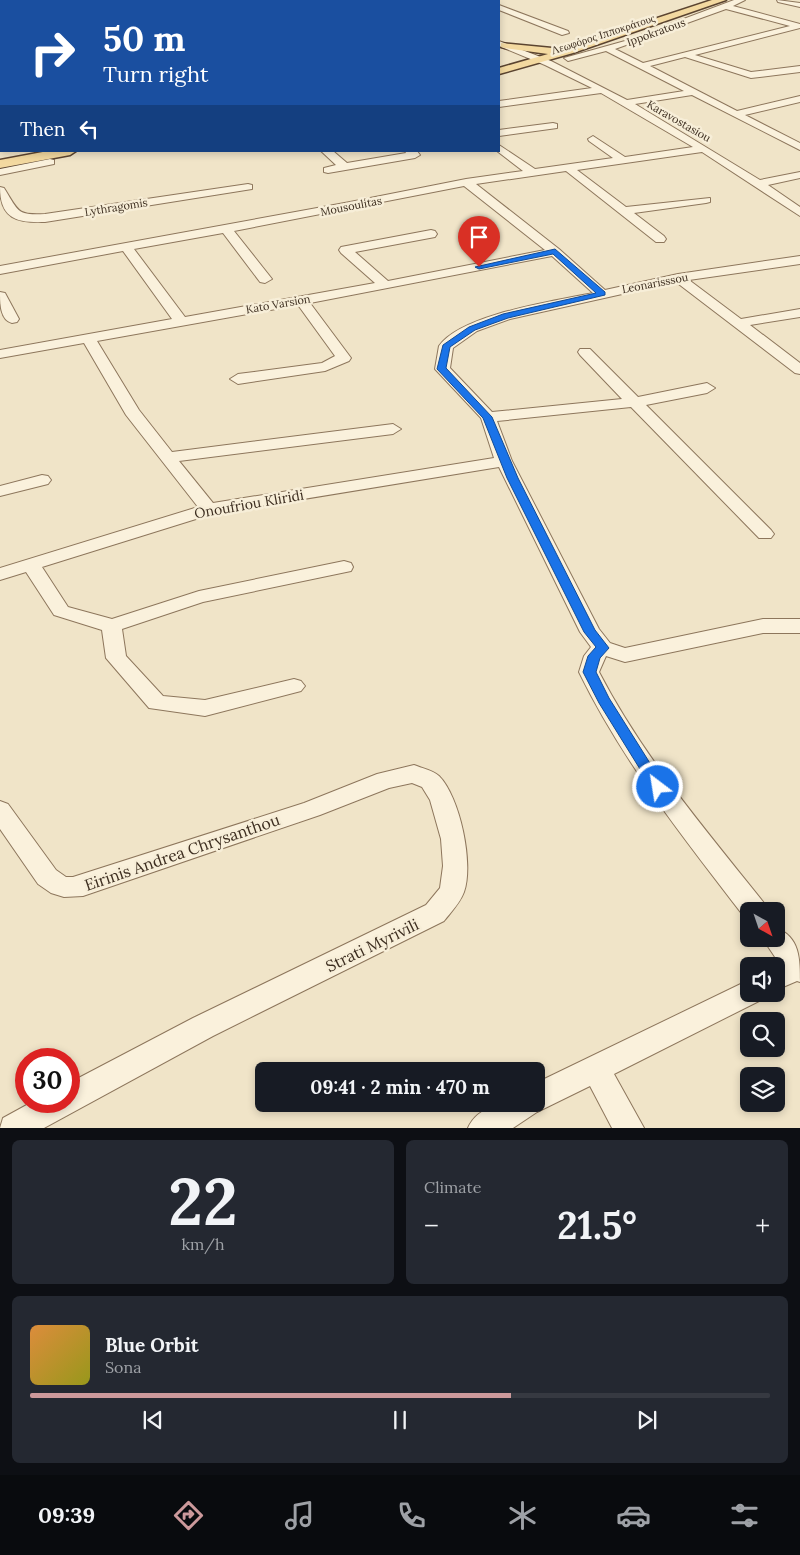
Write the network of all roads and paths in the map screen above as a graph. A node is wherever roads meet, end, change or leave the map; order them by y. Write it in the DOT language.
graph roads {
  1 [pos="706,0"];
  2 [pos="741,0"];
  3 [pos="781,0"];
  4 [pos="723,3"];
  5 [pos="800,5"];
  6 [pos="500,7"];
  7 [pos="800,26"];
  8 [pos="565,33"];
  9 [pos="502,44"];
  10 [pos="609,49"];
  11 [pos="555,53"];
  12 [pos="687,55"];
  13 [pos="568,58"];
  14 [pos="536,59"];
  15 [pos="516,64"];
  16 [pos="644,65"];
  17 [pos="500,66"];
  18 [pos="561,68"];
  19 [pos="799,70"];
  20 [pos="500,71"];
  21 [pos="601,90"];
  22 [pos="695,92"];
  23 [pos="800,99"];
  24 [pos="623,103"];
  25 [pos="500,104"];
  26 [pos="737,114"];
  27 [pos="553,126"];
  28 [pos="500,133"];
  29 [pos="794,133"];
  30 [pos="779,136"];
  31 [pos="593,139"];
  32 [pos="800,147"];
  33 [pos="500,149"];
  34 [pos="703,149"];
  35 [pos="65,152"];
  36 [pos="327,152"];
  37 [pos="411,152"];
  38 [pos="47,156"];
  39 [pos="0,159"];
  40 [pos="624,160"];
  41 [pos="0,164"];
  42 [pos="345,167"];
  43 [pos="568,168"];
  44 [pos="328,170"];
  45 [pos="0,172"];
  46 [pos="532,172"];
  47 [pos="800,175"];
  48 [pos="466,182"];
  49 [pos="758,184"];
  50 [pos="248,187"];
  51 [pos="0,190"];
  52 [pos="706,200"];
  53 [pos="626,211"];
  54 [pos="800,212"];
  55 [pos="225,228"];
  56 [pos="431,234"];
  57 [pos="660,239"];
  58 [pos="125,246"];
  59 [pos="555,252"];
  60 [pos="800,260"];
  61 [pos="0,270"];
  62 [pos="264,278"];
  63 [pos="678,278"];
  64 [pos="385,285"];
  65 [pos="602,294"];
  66 [pos="0,296"];
  67 [pos="301,300"];
  68 [pos="800,313"];
  69 [pos="12,319"];
  70 [pos="180,320"];
  71 [pos="739,323"];
  72 [pos="88,338"];
  73 [pos="585,352"];
  74 [pos="0,354"];
  75 [pos="800,370"];
  76 [pos="238,379"];
  77 [pos="707,388"];
  78 [pos="636,402"];
  79 [pos="488,417"];
  80 [pos="393,429"];
  81 [pos="170,457"];
  82 [pos="504,461"];
  83 [pos="42,480"];
  84 [pos="0,491"];
  85 [pos="209,509"];
  86 [pos="765,534"];
  87 [pos="30,564"];
  88 [pos="344,568"];
  89 [pos="0,574"];
  90 [pos="112,626"];
  91 [pos="800,626"];
  92 [pos="603,648"];
  93 [pos="294,686"];
  94 [pos="312,809"];
  95 [pos="0,810"];
  96 [pos="748,902"];
  97 [pos="780,948"];
  98 [pos="791,972"];
  99 [pos="740,996"];
  100 [pos="595,1068"];
  101 [pos="80,1092"];
  102 [pos="545,1093"];
  103 [pos="512,1112"];
  104 [pos="41,1113"];
  105 [pos="14,1128"];
  106 [pos="483,1128"];
  107 [pos="629,1128"];
  1 -- 11 [label="main road, Λεωφόρος Ιπποκράτους"];
  2 -- 4 [label="street, Ippokratous"];
  3 -- 5 [label="street"];
  4 -- 7 [label="street"];
  4 -- 10 [label="street, Ippokratous"];
  4 -- 11 [label="main road, Λεωφόρος Ιπποκράτους"];
  6 -- 8 [label="street"];
  7 -- 12 [label="street"];
  9 -- 11 [label="main road"];
  9 -- 14 [label="street, Karavostasiou"];
  9 -- 15 [label="main road"];
  10 -- 13 [label="street, Ippokratous"];
  10 -- 16 [label="street"];
  11 -- 14 [label="main road, Λεωφόρος Ιπποκράτους"];
  11 -- 18 [label="main road"];
  12 -- 16 [label="street"];
  12 -- 19 [label="street"];
  14 -- 15 [label="main road"];
  14 -- 18 [label="street, Karavostasiou"];
  15 -- 17 [label="main road"];
  15 -- 18 [label="main road"];
  15 -- 20 [label="main road"];
  16 -- 22 [label="street"];
  18 -- 21 [label="street, Karavostasiou"];
  21 -- 24 [label="street, Karavostasiou"];
  21 -- 25 [label="street"];
  22 -- 24 [label="street"];
  22 -- 26 [label="street"];
  23 -- 26 [label="street"];
  24 -- 34 [label="street, Karavostasiou"];
  26 -- 30 [label="street"];
  27 -- 28 [label="street"];
  29 -- 30 [label="street"];
  30 -- 32 [label="street"];
  31 -- 40 [label="street"];
  33 -- 46 [label="street"];
  34 -- 40 [label="street, Mousoulitas"];
  34 -- 49 [label="street, Karavostasiou"];
  35 -- 41 [label="main road"];
  36 -- 42 [label="street"];
  37 -- 42 [label="street"];
  38 -- 39 [label="main road"];
  38 -- 45 [label="street"];
  40 -- 43 [label="street, Mousoulitas"];
  42 -- 44 [label="street"];
  43 -- 46 [label="street, Mousoulitas"];
  43 -- 53 [label="street"];
  46 -- 48 [label="street, Mousoulitas"];
  47 -- 49 [label="street"];
  48 -- 55 [label="street, Mousoulitas"];
  48 -- 59 [label="street"];
  49 -- 54 [label="street, Karavostasiou"];
  50 -- 51 [label="street, Lythragomis"];
  52 -- 53 [label="street"];
  53 -- 57 [label="street"];
  55 -- 58 [label="street, Mousoulitas"];
  55 -- 62 [label="street"];
  56 -- 64 [label="street"];
  58 -- 61 [label="street, Mousoulitas"];
  58 -- 70 [label="street"];
  59 -- 64 [label="street, Kato Varsion"];
  59 -- 65 [label="street"];
  60 -- 63 [label="street, Leonarisssou"];
  63 -- 65 [label="street, Leonarisssou"];
  63 -- 71 [label="street"];
  64 -- 67 [label="street, Kato Varsion"];
  65 -- 79 [label="street, Leonarisssou"];
  66 -- 69 [label="street"];
  67 -- 70 [label="street, Kato Varsion"];
  67 -- 76 [label="street"];
  68 -- 71 [label="street"];
  70 -- 72 [label="street, Kato Varsion"];
  71 -- 75 [label="street"];
  72 -- 74 [label="street, Kato Varsion"];
  72 -- 81 [label="street"];
  73 -- 78 [label="street"];
  77 -- 78 [label="street"];
  78 -- 79 [label="street"];
  78 -- 86 [label="street"];
  79 -- 82 [label="street, Leonarisssou"];
  80 -- 81 [label="street"];
  81 -- 85 [label="street"];
  82 -- 85 [label="street, Onoufriou Kliridi"];
  82 -- 92 [label="street, Leonarisssou"];
  83 -- 84 [label="street"];
  85 -- 87 [label="street, Onoufriou Kliridi"];
  87 -- 89 [label="street, Onoufriou Kliridi"];
  87 -- 90 [label="street"];
  88 -- 90 [label="street"];
  90 -- 93 [label="street"];
  91 -- 92 [label="street"];
  92 -- 96 [label="street"];
  94 -- 95 [label="street, Eirinis Andrea Chrysanthou"];
  94 -- 101 [label="street, Strati Myrivili"];
  97 -- 98 [label="street"];
  99 -- 100 [label="street"];
  100 -- 102 [label="street"];
  100 -- 107 [label="street"];
  103 -- 106 [label="street"];
  104 -- 105 [label="street"];
}
